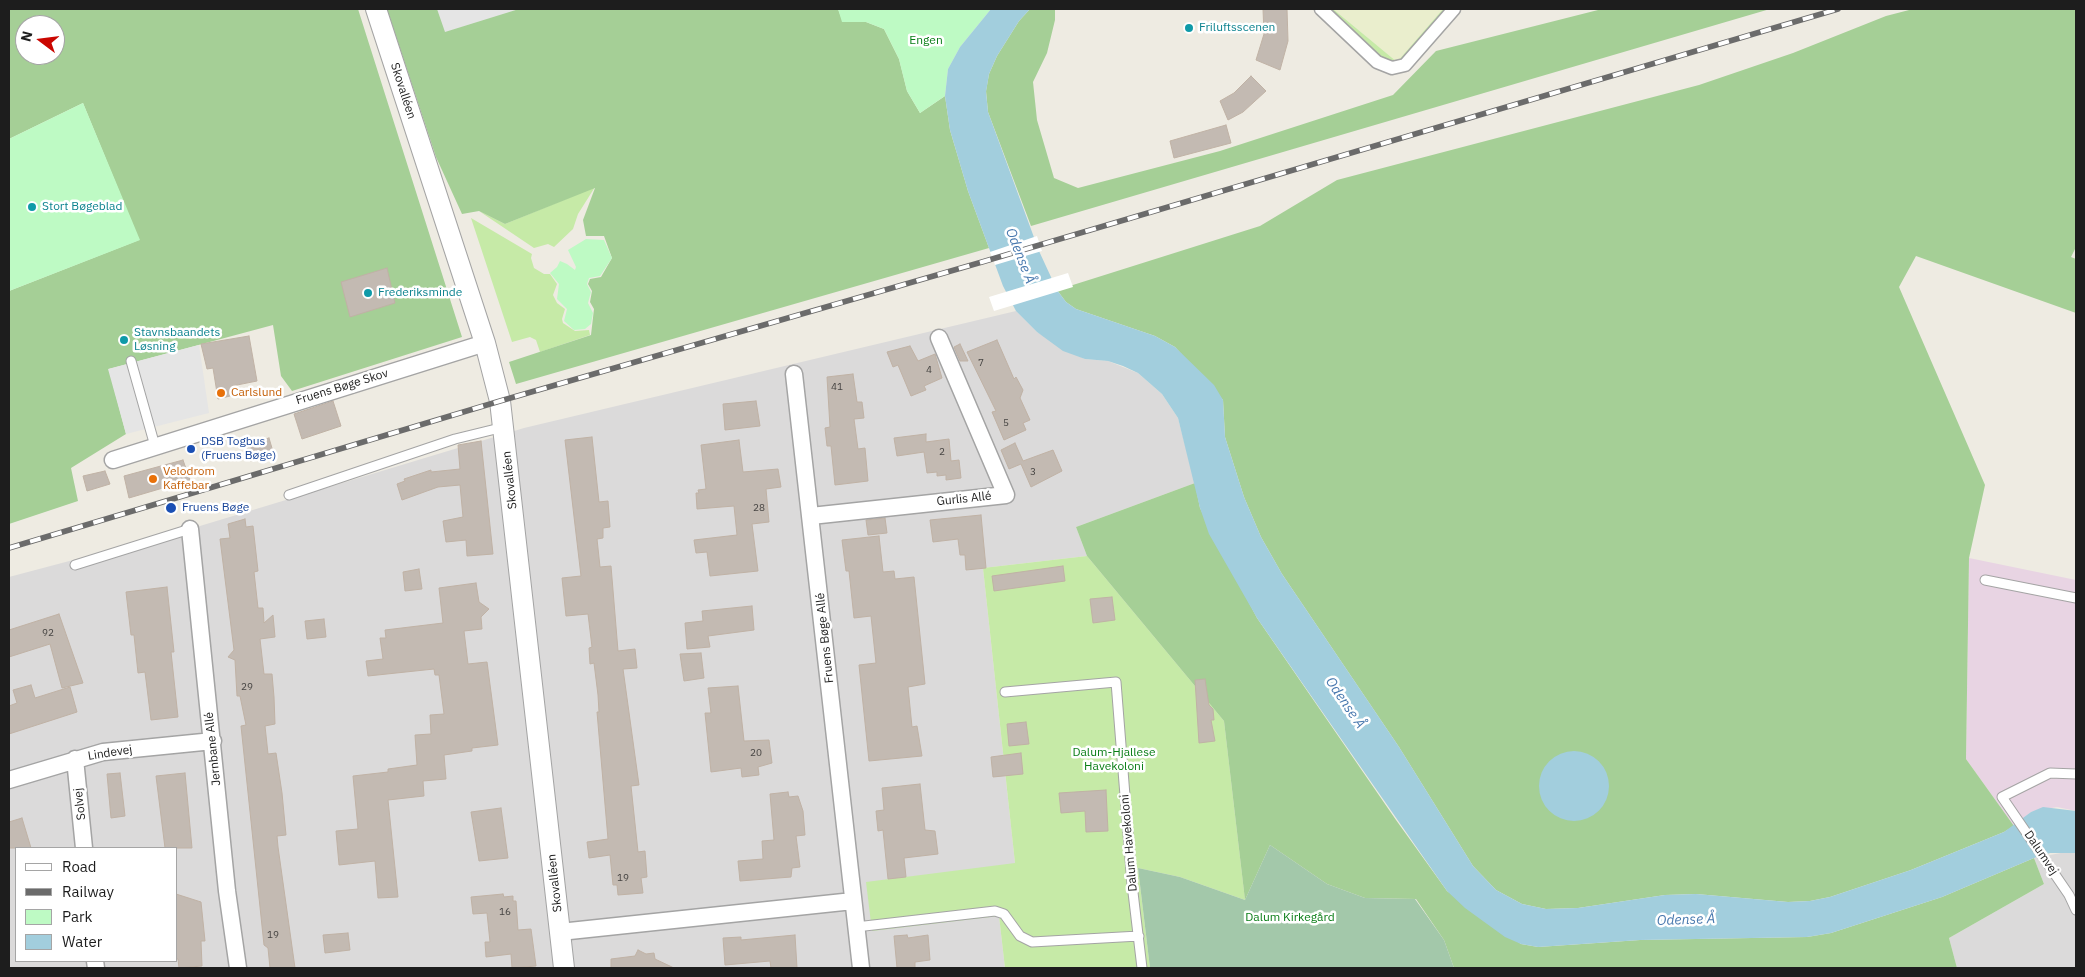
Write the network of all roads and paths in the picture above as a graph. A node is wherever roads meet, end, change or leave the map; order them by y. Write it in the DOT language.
graph roads {
  1 [pos="376,9"];
  2 [pos="1321,9"];
  3 [pos="1454,9"];
  4 [pos="939,338"];
  5 [pos="485,343"];
  6 [pos="131,361"];
  7 [pos="794,374"];
  8 [pos="504,427"];
  9 [pos="155,446"];
  10 [pos="114,460"];
  11 [pos="289,495"];
  12 [pos="811,516"];
  13 [pos="190,529"];
  14 [pos="75,565"];
  15 [pos="1985,580"];
  16 [pos="2076,598"];
  17 [pos="1005,692"];
  18 [pos="213,741"];
  19 [pos="75,760"];
  20 [pos="2076,774"];
  21 [pos="9,777"];
  22 [pos="84,847"];
  23 [pos="854,901"];
  24 [pos="2076,910"];
  25 [pos="856,927"];
  26 [pos="560,932"];
  27 [pos="1139,936"];
  28 [pos="238,968"];
  29 [pos="564,968"];
  30 [pos="861,968"];
  31 [pos="1142,968"];
  1 -- 5 [label="street, Skovalléen"];
  2 -- 3 [label="street"];
  4 -- 12 [label="street, Gurlis Allé"];
  5 -- 8 [label="street, Skovalléen"];
  5 -- 9 [label="street, Fruens Bøge Skov"];
  6 -- 9 [label="lane"];
  7 -- 12 [label="street, Fruens Bøge Allé"];
  8 -- 11 [label="lane"];
  8 -- 26 [label="street, Skovalléen"];
  9 -- 10 [label="street, Fruens Bøge Skov"];
  12 -- 23 [label="street, Fruens Bøge Allé"];
  13 -- 14 [label="lane"];
  13 -- 18 [label="street, Jernbane Allé"];
  15 -- 16 [label="lane"];
  17 -- 27 [label="lane, Dalum Havekoloni"];
  18 -- 19 [label="street, Lindevej"];
  18 -- 28 [label="street, Jernbane Allé"];
  19 -- 21 [label="street, Lindevej"];
  19 -- 22 [label="street, Solvej"];
  20 -- 24 [label="lane, Dalumvej"];
  23 -- 25 [label="street, Fruens Bøge Allé"];
  23 -- 26 [label="street"];
  25 -- 27 [label="lane"];
  25 -- 30 [label="street, Fruens Bøge Allé"];
  26 -- 29 [label="street, Skovalléen"];
  27 -- 31 [label="lane, Dalum Havekoloni"];
}
